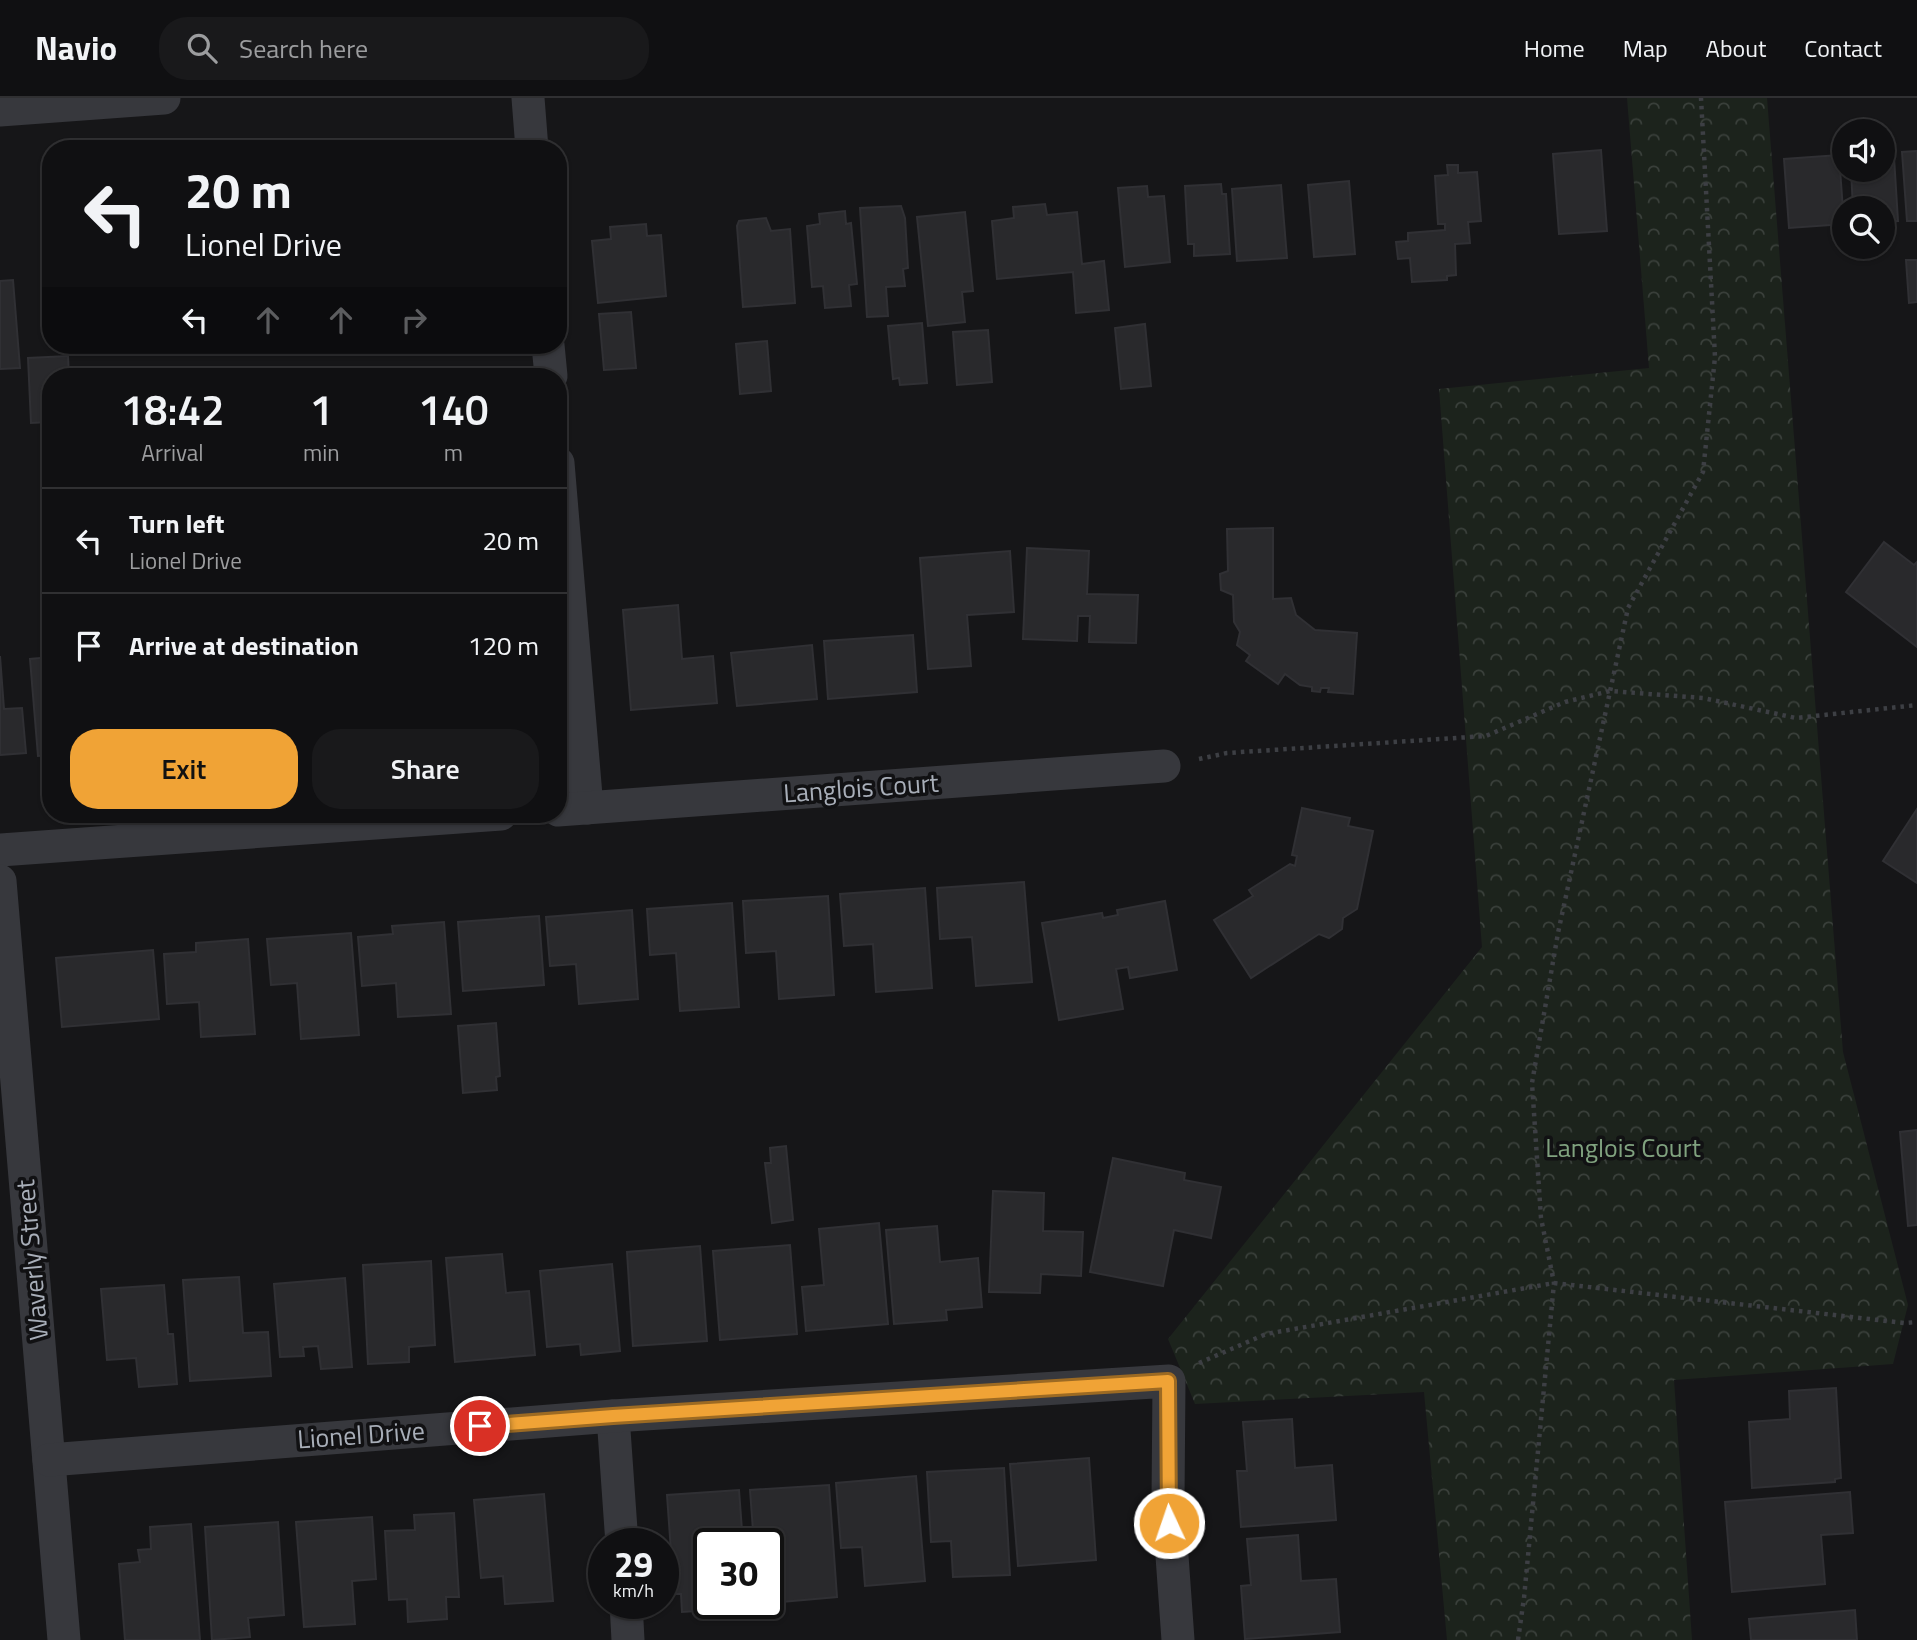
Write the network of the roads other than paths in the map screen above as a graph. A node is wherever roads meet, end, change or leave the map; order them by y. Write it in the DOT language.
graph roads {
  1 [pos="164,98"];
  2 [pos="528,98"];
  3 [pos="0,110"];
  4 [pos="531,140"];
  5 [pos="567,671"];
  6 [pos="1164,766"];
  7 [pos="573,809"];
  8 [pos="376,823"];
  9 [pos="0,850"];
  10 [pos="0,881"];
  11 [pos="613,1416"];
  12 [pos="49,1460"];
  13 [pos="620,1528"];
  14 [pos="627,1619"];
  15 [pos="64,1640"];
  16 [pos="628,1640"];
  17 [pos="1178,1640"];
  1 -- 3 [label="street"];
  2 -- 4 [label="street"];
  5 -- 7 [label="street"];
  6 -- 7 [label="street, Langlois Court"];
  8 -- 9 [label="street"];
  10 -- 12 [label="street, Waverly Street"];
  11 -- 12 [label="street, Lionel Drive"];
  11 -- 13 [label="street"];
  11 -- 17 [label="street, Lionel Drive"];
  12 -- 15 [label="street, Waverly Street"];
  14 -- 16 [label="street"];
}
